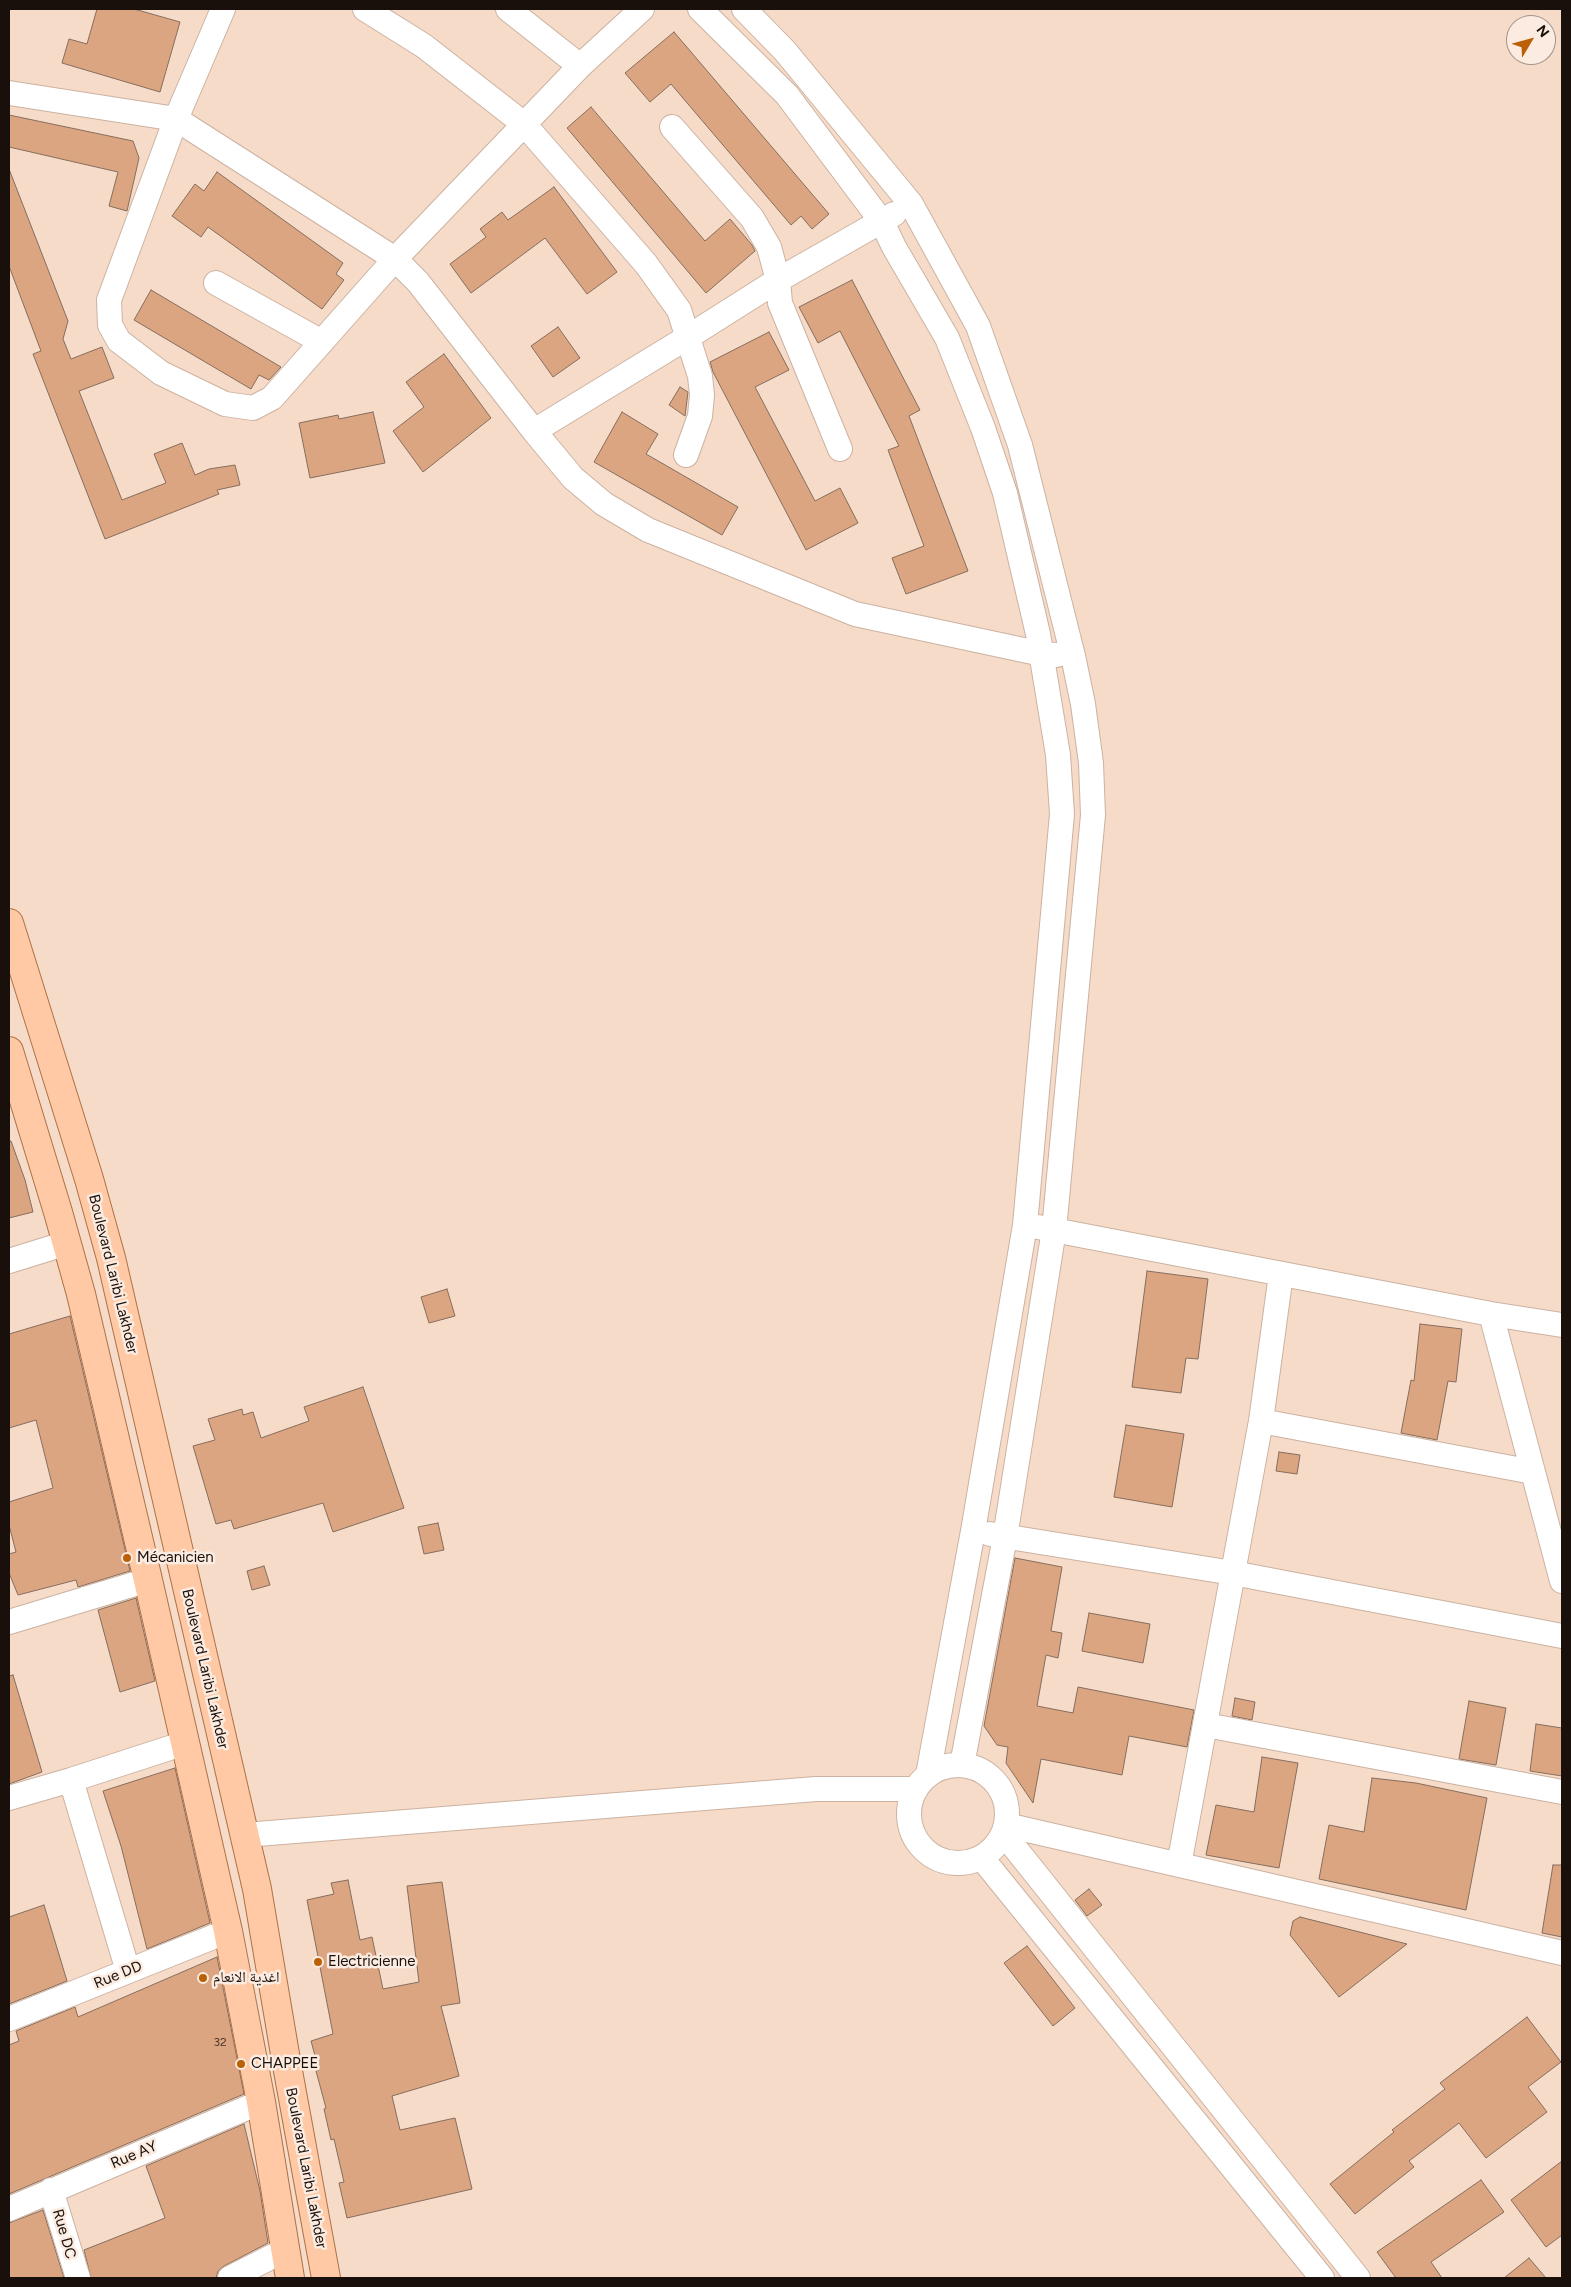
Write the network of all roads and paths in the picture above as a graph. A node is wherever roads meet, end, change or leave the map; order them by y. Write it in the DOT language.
graph roads {
  1 [pos="223,9"];
  2 [pos="365,9"];
  3 [pos="508,9"];
  4 [pos="642,9"];
  5 [pos="700,9"];
  6 [pos="744,9"];
  7 [pos="580,66"];
  8 [pos="9,93"];
  9 [pos="176,119"];
  10 [pos="524,124"];
  11 [pos="672,127"];
  12 [pos="911,204"];
  13 [pos="882,222"];
  14 [pos="395,259"];
  15 [pos="778,280"];
  16 [pos="216,283"];
  17 [pos="688,337"];
  18 [pos="322,342"];
  19 [pos="534,431"];
  20 [pos="840,449"];
  21 [pos="686,455"];
  22 [pos="1042,654"];
  23 [pos="1073,656"];
  24 [pos="9,923"];
  25 [pos="9,1051"];
  26 [pos="16,1101"];
  27 [pos="1025,1225"];
  28 [pos="1054,1230"];
  29 [pos="67,1243"];
  30 [pos="9,1261"];
  31 [pos="1281,1274"];
  32 [pos="1491,1314"];
  33 [pos="1562,1325"];
  34 [pos="1261,1420"];
  35 [pos="1533,1472"];
  36 [pos="973,1531"];
  37 [pos="1005,1537"];
  38 [pos="1233,1573"];
  39 [pos="148,1580"];
  40 [pos="1562,1581"];
  41 [pos="9,1620"];
  42 [pos="1562,1636"];
  43 [pos="1206,1725"];
  44 [pos="185,1743"];
  45 [pos="962,1765"];
  46 [pos="71,1780"];
  47 [pos="922,1782"];
  48 [pos="1562,1792"];
  49 [pos="9,1798"];
  50 [pos="1005,1829"];
  51 [pos="245,1835"];
  52 [pos="981,1857"];
  53 [pos="1179,1865"];
  54 [pos="263,1921"];
  55 [pos="228,1931"];
  56 [pos="1562,1953"];
  57 [pos="128,1971"];
  58 [pos="9,2019"];
  59 [pos="261,2102"];
  60 [pos="51,2190"];
  61 [pos="9,2209"];
  62 [pos="285,2250"];
  63 [pos="78,2278"];
  64 [pos="230,2278"];
  65 [pos="290,2278"];
  66 [pos="326,2278"];
  67 [pos="1322,2278"];
  68 [pos="1358,2278"];
  1 -- 9 [label="street"];
  2 -- 10 [label="street"];
  3 -- 7 [label="street"];
  4 -- 7 [label="street"];
  5 -- 13 [label="street"];
  6 -- 12 [label="street"];
  7 -- 10 [label="street"];
  8 -- 9 [label="street"];
  9 -- 14 [label="street"];
  9 -- 18 [label="street"];
  10 -- 14 [label="street"];
  10 -- 17 [label="street"];
  11 -- 15 [label="street"];
  12 -- 13 [label="street"];
  12 -- 23 [label="street"];
  13 -- 15 [label="street"];
  13 -- 22 [label="street"];
  14 -- 18 [label="street"];
  14 -- 19 [label="street"];
  15 -- 17 [label="street"];
  15 -- 20 [label="street"];
  16 -- 18 [label="street"];
  17 -- 19 [label="street"];
  17 -- 21 [label="street"];
  19 -- 22 [label="street"];
  22 -- 23 [label="street"];
  22 -- 27 [label="street"];
  23 -- 28 [label="street"];
  24 -- 51 [label="main road, Boulevard Laribi Lakhder"];
  25 -- 26 [label="main road"];
  26 -- 29 [label="main road"];
  27 -- 28 [label="street"];
  27 -- 36 [label="street"];
  28 -- 31 [label="street"];
  28 -- 37 [label="street"];
  29 -- 30 [label="street"];
  29 -- 39 [label="main road"];
  31 -- 32 [label="street"];
  31 -- 34 [label="street"];
  32 -- 33 [label="street"];
  32 -- 35 [label="street"];
  34 -- 35 [label="street"];
  34 -- 38 [label="street"];
  35 -- 40 [label="street"];
  36 -- 37 [label="street"];
  36 -- 47 [label="street"];
  37 -- 38 [label="street"];
  37 -- 45 [label="street"];
  38 -- 42 [label="street"];
  38 -- 43 [label="street"];
  39 -- 41 [label="street"];
  39 -- 44 [label="main road"];
  43 -- 48 [label="street"];
  43 -- 53 [label="street"];
  44 -- 46 [label="street"];
  44 -- 55 [label="main road"];
  45 -- 47 [label="street"];
  45 -- 50 [label="street"];
  46 -- 49 [label="street"];
  46 -- 57 [label="street"];
  47 -- 51 [label="street"];
  47 -- 52 [label="street"];
  50 -- 52 [label="street"];
  50 -- 53 [label="street"];
  50 -- 68 [label="street"];
  51 -- 54 [label="main road, Boulevard Laribi Lakhder"];
  52 -- 67 [label="street"];
  53 -- 56 [label="street"];
  54 -- 55 [label="main road"];
  54 -- 66 [label="main road, Boulevard Laribi Lakhder"];
  55 -- 57 [label="street, Rue DD"];
  55 -- 59 [label="main road"];
  57 -- 58 [label="street, Rue DD"];
  59 -- 60 [label="street, Rue AY"];
  59 -- 62 [label="main road"];
  60 -- 61 [label="street, Rue AY"];
  60 -- 63 [label="street, Rue DC"];
  62 -- 64 [label="street"];
  62 -- 65 [label="main road"];
}
